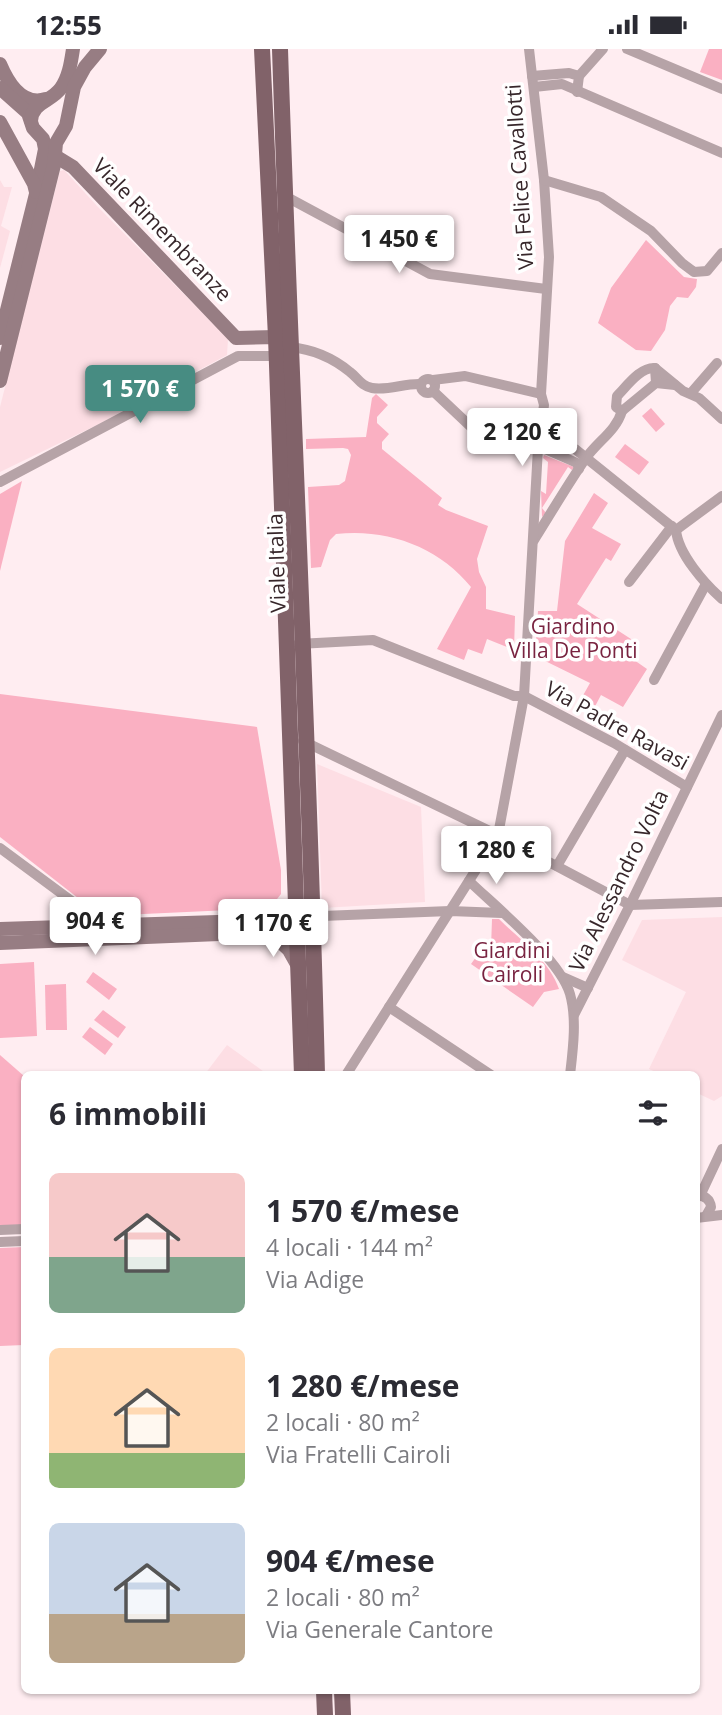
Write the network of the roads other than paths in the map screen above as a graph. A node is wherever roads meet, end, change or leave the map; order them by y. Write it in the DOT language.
graph roads {
  1 [pos="73,49"];
  2 [pos="100,49"];
  3 [pos="262,49"];
  4 [pos="280,49"];
  5 [pos="529,49"];
  6 [pos="603,49"];
  7 [pos="627,49"];
  8 [pos="0,64"];
  9 [pos="532,76"];
  10 [pos="579,76"];
  11 [pos="534,87"];
  12 [pos="0,88"];
  13 [pos="722,89"];
  14 [pos="577,92"];
  15 [pos="51,97"];
  16 [pos="2,126"];
  17 [pos="34,127"];
  18 [pos="62,131"];
  19 [pos="722,153"];
  20 [pos="55,156"];
  21 [pos="544,180"];
  22 [pos="36,194"];
  23 [pos="277,194"];
  24 [pos="722,253"];
  25 [pos="546,289"];
  26 [pos="276,337"];
  27 [pos="0,338"];
  28 [pos="236,338"];
  29 [pos="283,352"];
  30 [pos="238,356"];
  31 [pos="717,363"];
  32 [pos="655,368"];
  33 [pos="0,381"];
  34 [pos="656,383"];
  35 [pos="433,385"];
  36 [pos="675,385"];
  37 [pos="691,393"];
  38 [pos="541,394"];
  39 [pos="622,411"];
  40 [pos="722,419"];
  41 [pos="486,441"];
  42 [pos="568,445"];
  43 [pos="544,448"];
  44 [pos="586,458"];
  45 [pos="597,467"];
  46 [pos="578,470"];
  47 [pos="0,482"];
  48 [pos="722,496"];
  49 [pos="535,515"];
  50 [pos="547,519"];
  51 [pos="674,528"];
  52 [pos="534,541"];
  53 [pos="629,582"];
  54 [pos="706,584"];
  55 [pos="722,599"];
  56 [pos="294,645"];
  57 [pos="654,680"];
  58 [pos="524,696"];
  59 [pos="720,720"];
  60 [pos="307,741"];
  61 [pos="290,742"];
  62 [pos="625,750"];
  63 [pos="687,787"];
  64 [pos="498,835"];
  65 [pos="294,844"];
  66 [pos="0,848"];
  67 [pos="557,866"];
  68 [pos="469,881"];
  69 [pos="722,902"];
  70 [pos="630,905"];
  71 [pos="450,911"];
  72 [pos="502,913"];
  73 [pos="252,920"];
  74 [pos="303,922"];
  75 [pos="105,925"];
  76 [pos="0,929"];
  77 [pos="270,932"];
  78 [pos="0,943"];
  79 [pos="299,968"];
  80 [pos="562,977"];
  81 [pos="588,988"];
  82 [pos="389,1007"];
  83 [pos="574,1016"];
  84 [pos="302,1071"];
  85 [pos="317,1071"];
  86 [pos="349,1071"];
  87 [pos="485,1071"];
  88 [pos="570,1071"];
  89 [pos="722,1149"];
  90 [pos="700,1192"];
  91 [pos="700,1197"];
  92 [pos="712,1213"];
  93 [pos="21,1229"];
  94 [pos="0,1230"];
  95 [pos="21,1241"];
  96 [pos="0,1242"];
  97 [pos="324,1694"];
  98 [pos="342,1694"];
  99 [pos="325,1715"];
  100 [pos="343,1715"];
  1 -- 15 [label="street"];
  2 -- 18 [label="street"];
  3 -- 23 [label="main road, Viale Italia"];
  4 -- 23 [label="main road, Viale Italia"];
  5 -- 9 [label="street, Via Felice Cavallotti"];
  6 -- 10 [label="street"];
  7 -- 13 [label="street"];
  8 -- 15 [label="street"];
  9 -- 10 [label="street"];
  9 -- 11 [label="street, Via Felice Cavallotti"];
  10 -- 14 [label="street"];
  11 -- 14 [label="street"];
  11 -- 21 [label="street, Via Felice Cavallotti"];
  12 -- 17 [label="street"];
  14 -- 19 [label="street"];
  15 -- 17 [label="street"];
  16 -- 22 [label="street"];
  17 -- 18 [label="street"];
  17 -- 22 [label="street"];
  18 -- 20 [label="street"];
  20 -- 28 [label="street, Viale Rimembranze"];
  20 -- 33 [label="street"];
  21 -- 24 [label="street"];
  21 -- 25 [label="street, Via Felice Cavallotti"];
  22 -- 27 [label="street"];
  23 -- 25 [label="street"];
  23 -- 26 [label="main road, Viale Italia"];
  23 -- 29 [label="main road, Viale Italia"];
  25 -- 38 [label="street, Via Felice Cavallotti"];
  26 -- 28 [label="street"];
  26 -- 29 [label="main road, Viale Italia"];
  28 -- 30 [label="street"];
  29 -- 30 [label="street"];
  29 -- 35 [label="street"];
  29 -- 56 [label="main road, Viale Italia"];
  30 -- 47 [label="street"];
  31 -- 37 [label="street"];
  32 -- 34 [label="street"];
  32 -- 36 [label="street"];
  32 -- 39 [label="street"];
  34 -- 36 [label="street"];
  34 -- 39 [label="street"];
  35 -- 38 [label="street"];
  35 -- 41 [label="street"];
  36 -- 37 [label="street"];
  37 -- 40 [label="street"];
  38 -- 42 [label="street, Via Felice Cavallotti"];
  39 -- 44 [label="street"];
  42 -- 43 [label="street"];
  42 -- 44 [label="street"];
  43 -- 46 [label="street"];
  43 -- 49 [label="street"];
  44 -- 45 [label="street"];
  44 -- 46 [label="street"];
  45 -- 46 [label="street"];
  45 -- 51 [label="street"];
  46 -- 50 [label="street"];
  48 -- 51 [label="street"];
  49 -- 50 [label="street"];
  49 -- 52 [label="street"];
  50 -- 52 [label="street"];
  51 -- 53 [label="street"];
  51 -- 54 [label="street"];
  52 -- 58 [label="street"];
  54 -- 55 [label="street"];
  54 -- 57 [label="street"];
  56 -- 58 [label="street, Via Padre Ravasi"];
  56 -- 60 [label="main road, Viale Italia"];
  56 -- 61 [label="main road, Viale Italia"];
  58 -- 62 [label="street, Via Padre Ravasi"];
  58 -- 64 [label="street"];
  59 -- 63 [label="street, Via Alessandro Volta"];
  60 -- 61 [label="street"];
  60 -- 64 [label="street"];
  60 -- 74 [label="main road, Viale Italia"];
  61 -- 65 [label="main road, Viale Italia"];
  62 -- 63 [label="street, Via Padre Ravasi"];
  62 -- 67 [label="street"];
  63 -- 70 [label="street, Via Alessandro Volta"];
  64 -- 67 [label="street"];
  64 -- 68 [label="street"];
  65 -- 73 [label="street, Viale Italia"];
  65 -- 74 [label="main road, Viale Italia"];
  66 -- 75 [label="street"];
  67 -- 70 [label="street"];
  68 -- 71 [label="street"];
  68 -- 72 [label="street"];
  69 -- 70 [label="street"];
  70 -- 81 [label="street, Via Alessandro Volta"];
  71 -- 72 [label="street"];
  71 -- 74 [label="street"];
  71 -- 82 [label="street"];
  72 -- 80 [label="street"];
  73 -- 74 [label="street"];
  73 -- 75 [label="street"];
  74 -- 77 [label="street"];
  74 -- 79 [label="main road, Viale Italia"];
  74 -- 85 [label="main road, Viale Italia"];
  75 -- 76 [label="street"];
  77 -- 78 [label="street"];
  77 -- 79 [label="street"];
  79 -- 84 [label="main road, Viale Italia"];
  80 -- 81 [label="street"];
  80 -- 83 [label="street"];
  81 -- 83 [label="street, Via Alessandro Volta"];
  82 -- 86 [label="street"];
  82 -- 87 [label="street"];
  83 -- 88 [label="street"];
  89 -- 90 [label="street"];
  91 -- 92 [label="street"];
  93 -- 94 [label="street"];
  95 -- 96 [label="street"];
  97 -- 99 [label="main road"];
  98 -- 100 [label="main road"];
}
